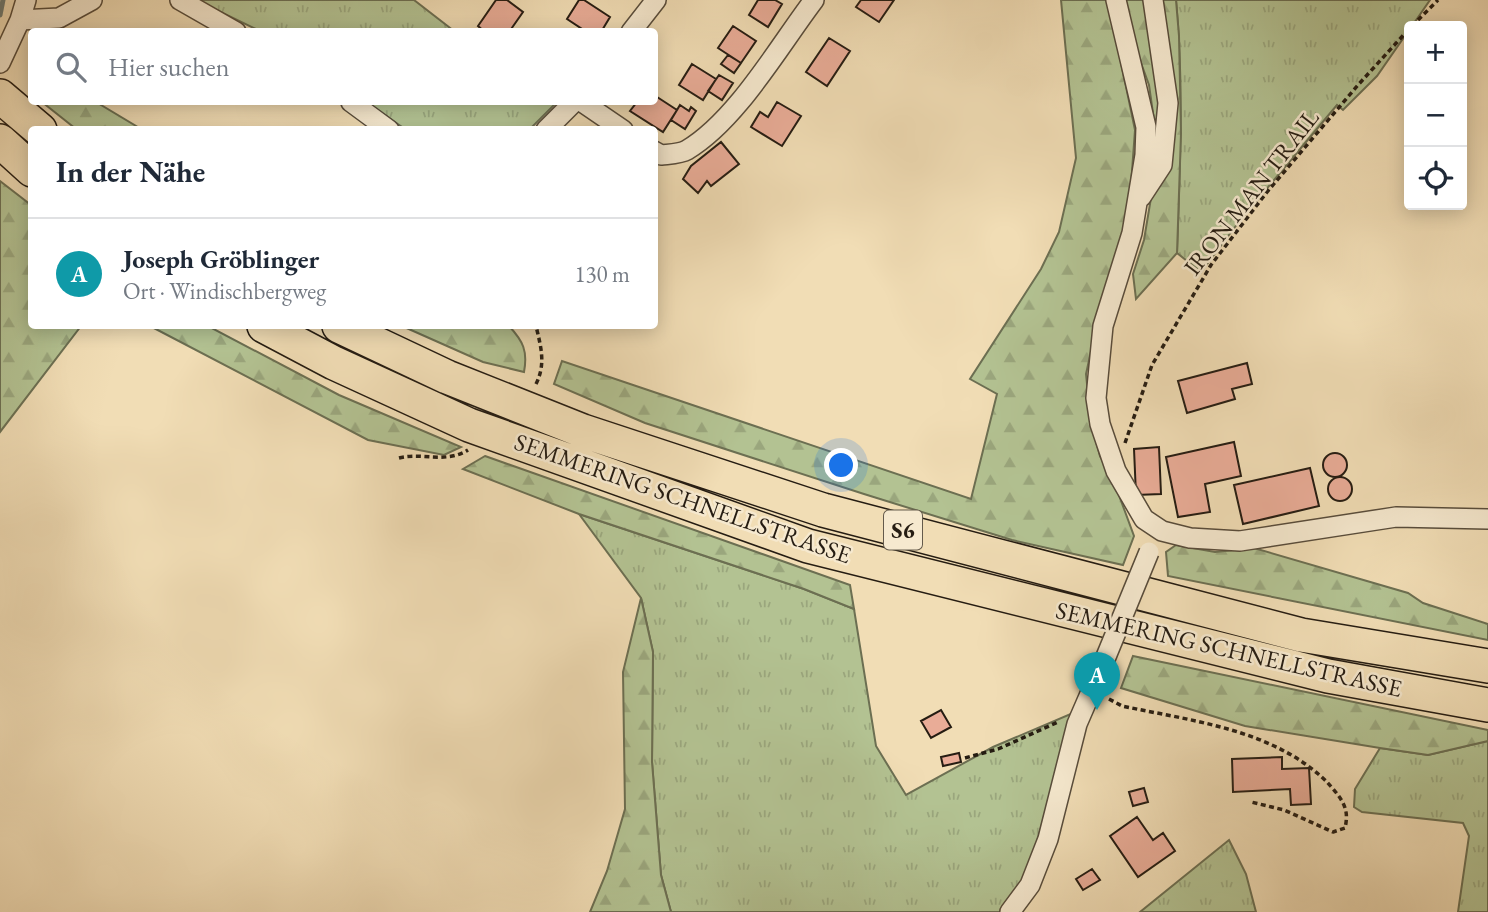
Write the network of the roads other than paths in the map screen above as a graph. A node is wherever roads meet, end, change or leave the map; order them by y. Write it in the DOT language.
graph roads {
  1 [pos="26,0"];
  2 [pos="92,0"];
  3 [pos="180,0"];
  4 [pos="656,0"];
  5 [pos="814,0"];
  6 [pos="1116,0"];
  7 [pos="1153,0"];
  8 [pos="20,20"];
  9 [pos="229,28"];
  10 [pos="634,28"];
  11 [pos="0,63"];
  12 [pos="0,96"];
  13 [pos="355,105"];
  14 [pos="571,105"];
  15 [pos="586,105"];
  16 [pos="35,126"];
  17 [pos="384,126"];
  18 [pos="550,126"];
  19 [pos="617,126"];
  20 [pos="658,153"];
  21 [pos="1137,203"];
  22 [pos="270,329"];
  23 [pos="345,329"];
  24 [pos="1488,519"];
  25 [pos="1151,524"];
  26 [pos="1488,666"];
  27 [pos="1488,705"];
  28 [pos="1010,912"];
  1 -- 8 [label="street"];
  2 -- 8 [label="street"];
  3 -- 9 [label="street"];
  4 -- 10 [label="street"];
  5 -- 20 [label="street"];
  6 -- 21 [label="street"];
  7 -- 21 [label="street"];
  8 -- 11 [label="street"];
  12 -- 16 [label="highway"];
  13 -- 17 [label="street"];
  14 -- 18 [label="street"];
  15 -- 19 [label="street"];
  21 -- 25 [label="street"];
  22 -- 27 [label="highway, SEMMERING SCHNELLSTRASSE / S6"];
  23 -- 26 [label="highway, SEMMERING SCHNELLSTRASSE / S6"];
  24 -- 25 [label="street"];
  25 -- 28 [label="street, bridge"];
}
